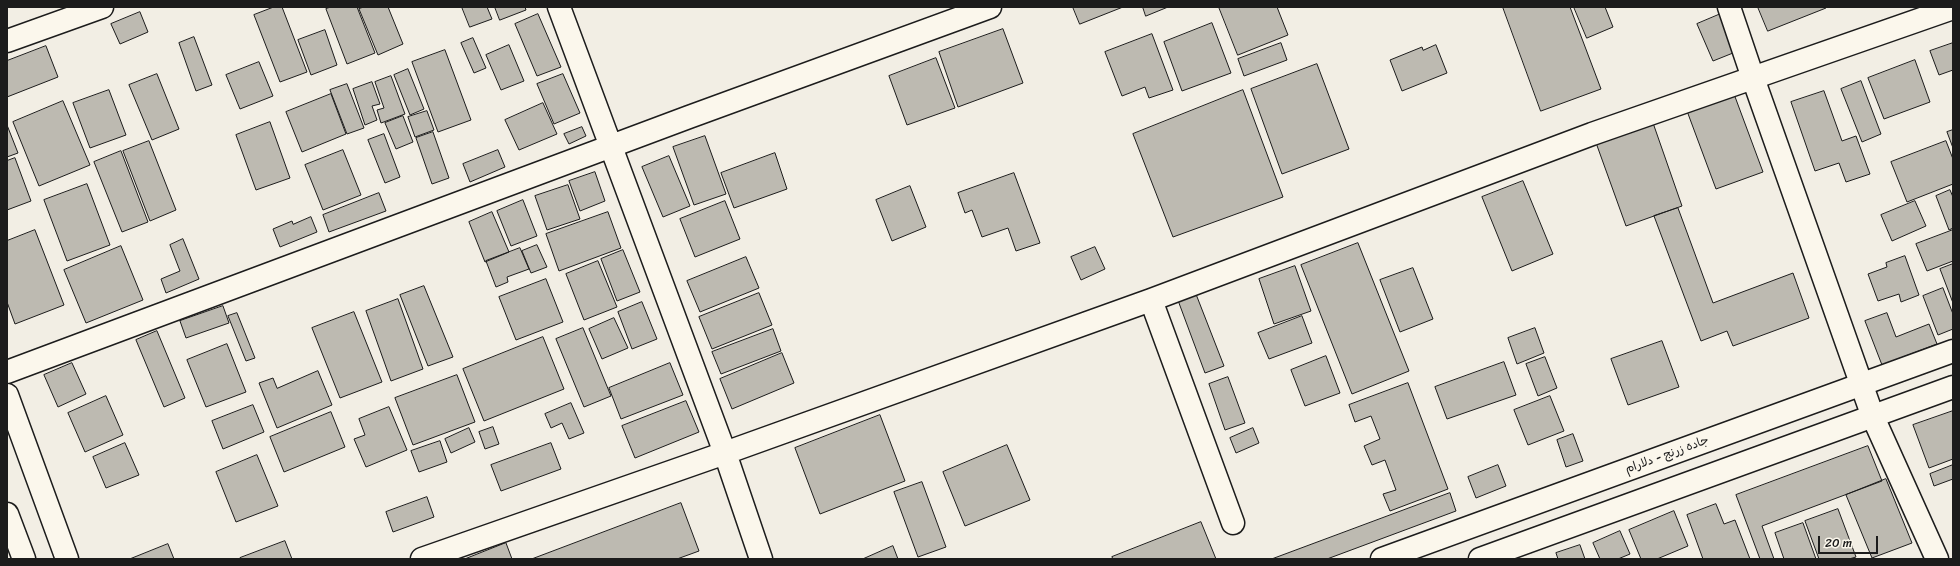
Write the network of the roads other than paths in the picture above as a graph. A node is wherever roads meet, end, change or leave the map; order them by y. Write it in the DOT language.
graph roads {
  1 [pos="102,7"];
  2 [pos="558,7"];
  3 [pos="990,7"];
  4 [pos="1729,7"];
  5 [pos="1953,8"];
  6 [pos="7,41"];
  7 [pos="1753,78"];
  8 [pos="612,147"];
  9 [pos="1151,300"];
  10 [pos="1953,351"];
  11 [pos="7,372"];
  12 [pos="1862,384"];
  13 [pos="1953,387"];
  14 [pos="7,395"];
  15 [pos="1872,416"];
  16 [pos="725,453"];
  17 [pos="7,514"];
  18 [pos="1233,523"];
  19 [pos="24,559"];
  20 [pos="67,559"];
  21 [pos="422,559"];
  22 [pos="762,559"];
  23 [pos="1382,559"];
  24 [pos="1480,559"];
  25 [pos="1937,559"];
  1 -- 6 [label="main road"];
  2 -- 8 [label="main road"];
  3 -- 8 [label="main road"];
  4 -- 7 [label="main road"];
  5 -- 7 [label="main road"];
  7 -- 9 [label="main road"];
  7 -- 12 [label="main road"];
  8 -- 11 [label="main road"];
  8 -- 16 [label="main road"];
  9 -- 16 [label="main road"];
  9 -- 18 [label="main road"];
  10 -- 12 [label="main road, جاده زرنج - دلارام"];
  12 -- 15 [label="main road"];
  12 -- 23 [label="main road, جاده زرنج - دلارام"];
  13 -- 15 [label="main road"];
  14 -- 20 [label="main road"];
  15 -- 24 [label="main road"];
  15 -- 25 [label="main road"];
  16 -- 21 [label="main road"];
  16 -- 22 [label="main road"];
  17 -- 19 [label="main road"];
}
